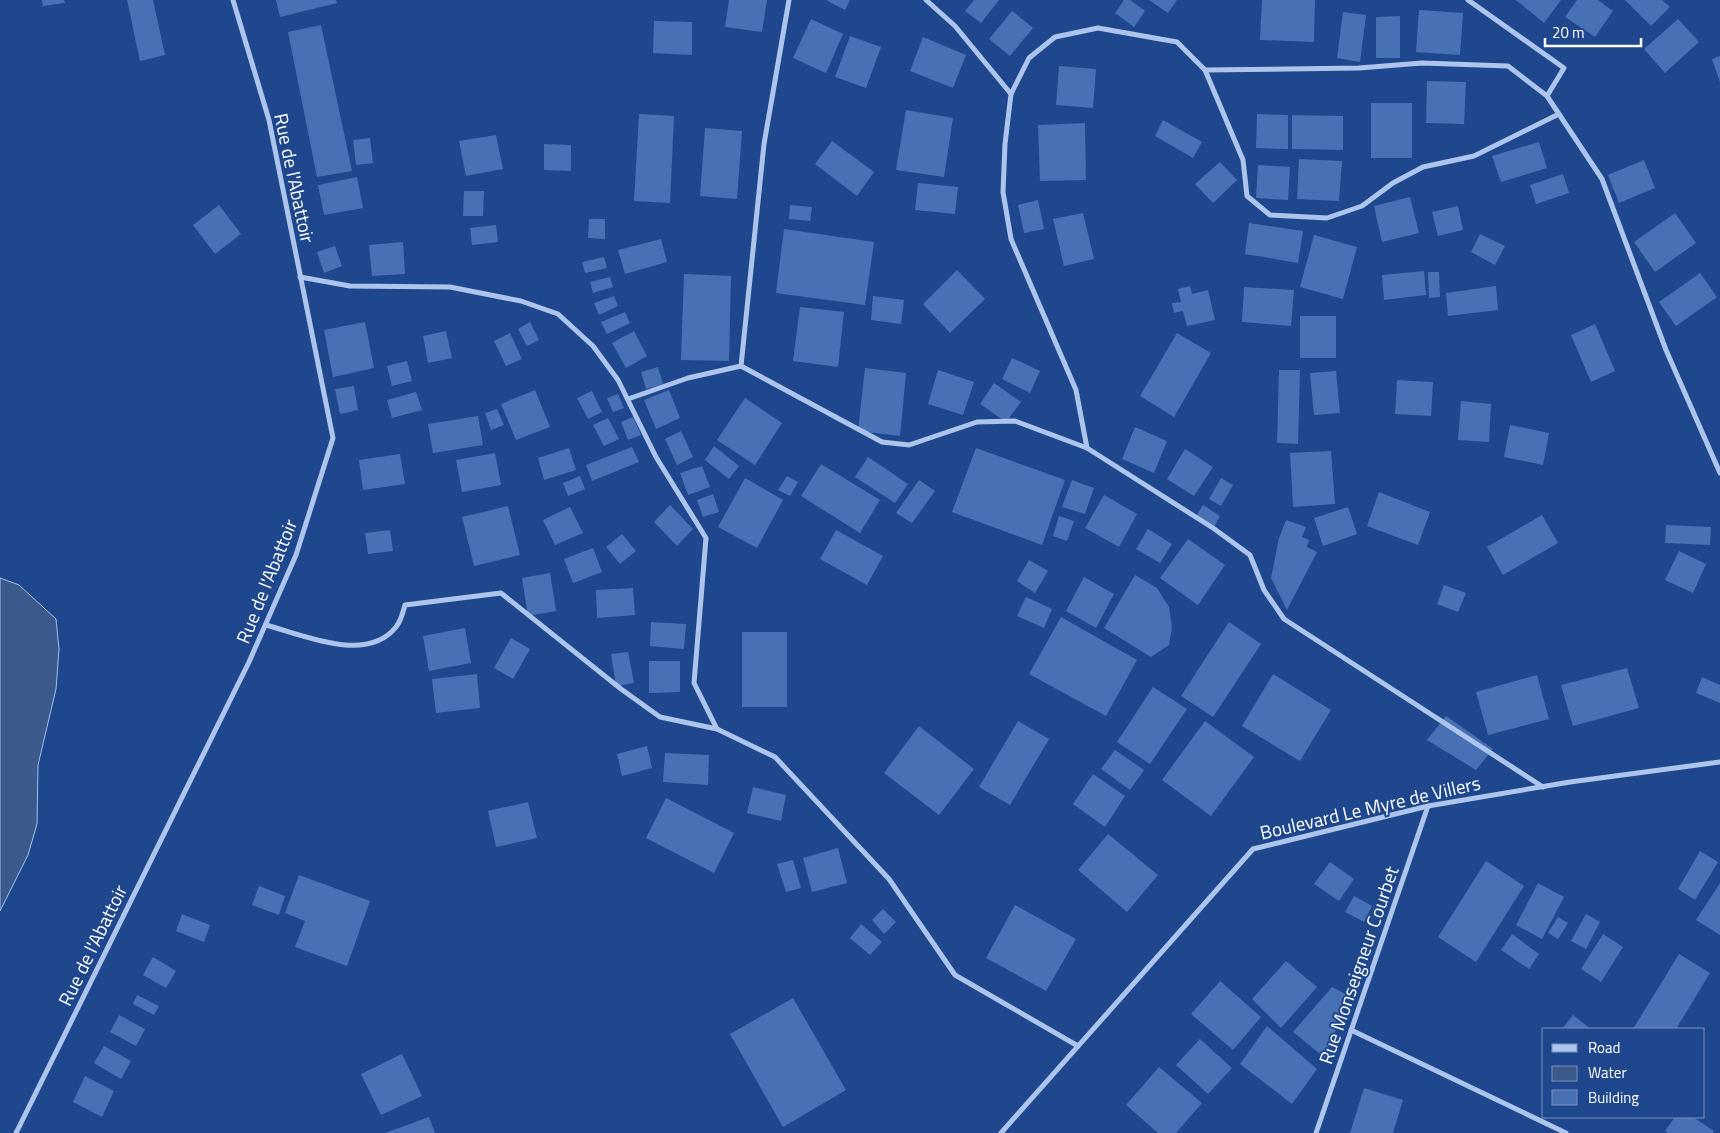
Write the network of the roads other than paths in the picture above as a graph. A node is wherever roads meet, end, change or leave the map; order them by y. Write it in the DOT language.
graph roads {
  1 [pos="233,0"];
  2 [pos="789,0"];
  3 [pos="926,0"];
  4 [pos="1468,0"];
  5 [pos="1206,70"];
  6 [pos="1011,94"];
  7 [pos="1547,96"];
  8 [pos="1559,114"];
  9 [pos="300,276"];
  10 [pos="741,366"];
  11 [pos="628,399"];
  12 [pos="1087,448"];
  13 [pos="1720,473"];
  14 [pos="266,625"];
  15 [pos="717,729"];
  16 [pos="1720,762"];
  17 [pos="1543,787"];
  18 [pos="1428,806"];
  19 [pos="1351,1030"];
  20 [pos="1078,1046"];
  21 [pos="16,1133"];
  22 [pos="1001,1133"];
  23 [pos="1316,1133"];
  24 [pos="1566,1133"];
  1 -- 9 [label="street, Rue de l'Abattoir"];
  2 -- 10 [label="street"];
  3 -- 6 [label="street"];
  4 -- 7 [label="street"];
  5 -- 6 [label="street"];
  5 -- 7 [label="street"];
  5 -- 8 [label="street"];
  6 -- 12 [label="street"];
  7 -- 8 [label="street"];
  8 -- 13 [label="street"];
  9 -- 11 [label="street"];
  9 -- 14 [label="street, Rue de l'Abattoir"];
  10 -- 11 [label="street"];
  10 -- 12 [label="street"];
  11 -- 15 [label="street"];
  12 -- 17 [label="street"];
  14 -- 15 [label="street"];
  14 -- 21 [label="street, Rue de l'Abattoir"];
  15 -- 20 [label="street"];
  16 -- 17 [label="street, Boulevard Le Myre de Villers"];
  17 -- 18 [label="street, Boulevard Le Myre de Villers"];
  18 -- 19 [label="street, Rue Monseigneur Courbet"];
  18 -- 20 [label="street, Boulevard Le Myre de Villers"];
  19 -- 23 [label="street, Rue Monseigneur Courbet"];
  19 -- 24 [label="street"];
  20 -- 22 [label="street, Boulevard Le Myre de Villers"];
}
